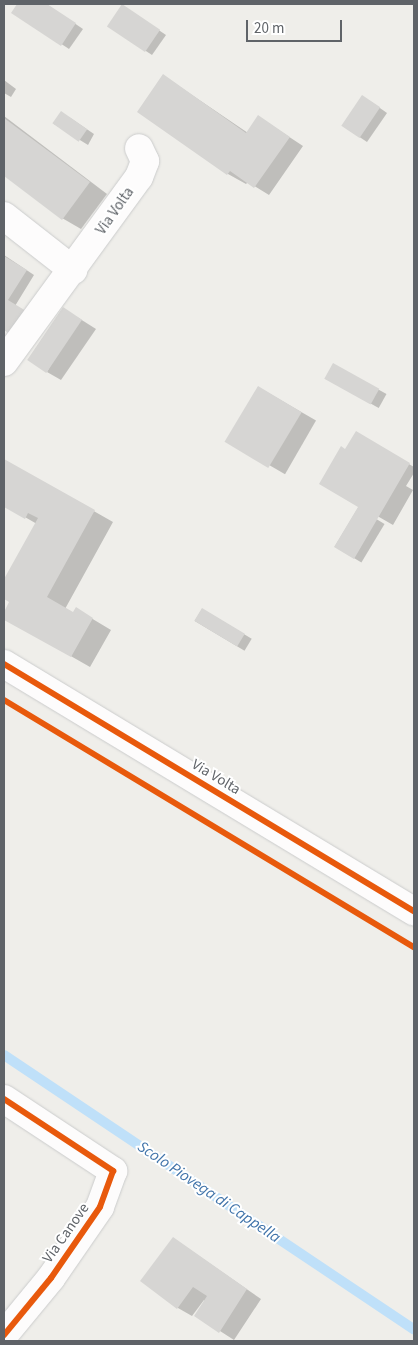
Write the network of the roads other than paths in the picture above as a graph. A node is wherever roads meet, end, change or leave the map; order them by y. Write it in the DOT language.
graph roads {
  1 [pos="139,148"];
  2 [pos="4,216"];
  3 [pos="73,270"];
  4 [pos="4,362"];
  5 [pos="4,664"];
  6 [pos="414,912"];
  7 [pos="4,1099"];
  8 [pos="4,1335"];
  1 -- 3 [label="street, Via Volta"];
  2 -- 3 [label="street"];
  3 -- 4 [label="street, Via Volta"];
  5 -- 6 [label="street, Via Volta"];
  7 -- 8 [label="street, Via Canove"];
}
